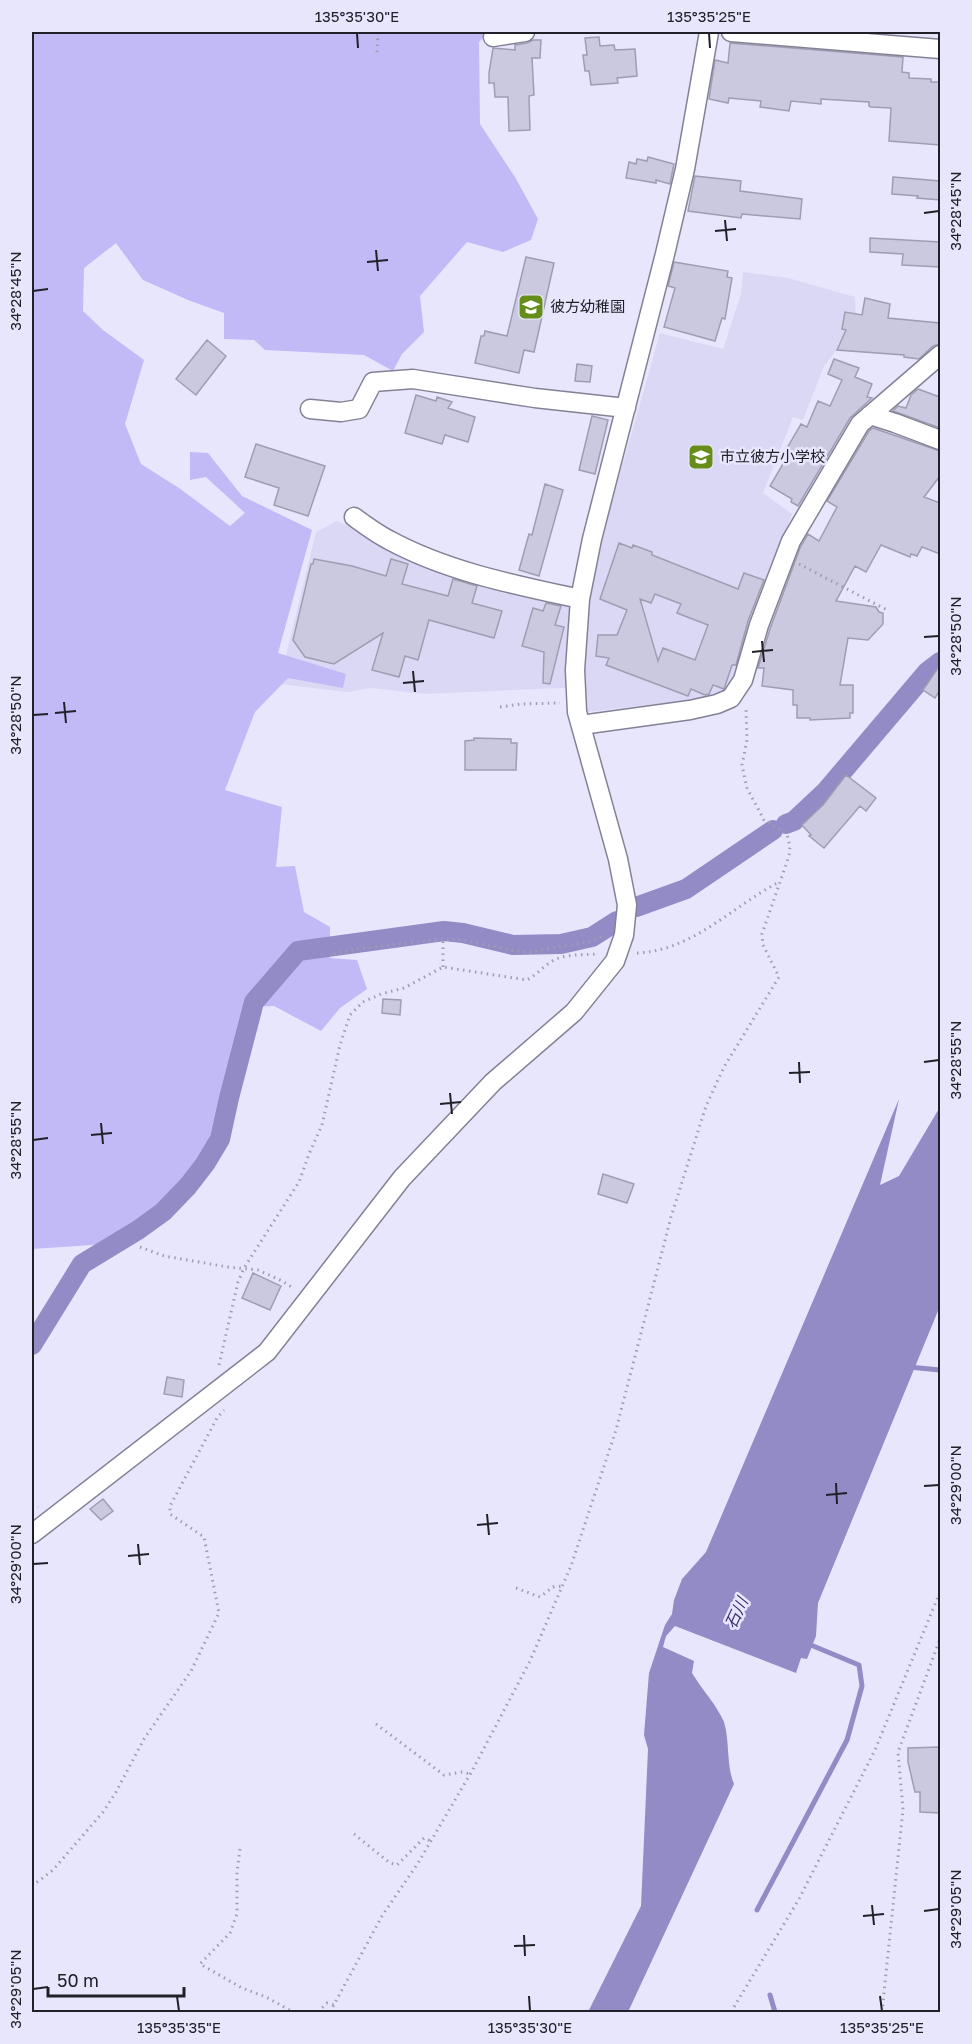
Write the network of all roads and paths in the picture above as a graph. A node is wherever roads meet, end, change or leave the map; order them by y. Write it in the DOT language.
graph roads {
  1 [pos="378,32"];
  2 [pos="525,32"];
  3 [pos="709,32"];
  4 [pos="730,32"];
  5 [pos="493,37"];
  6 [pos="940,49"];
  7 [pos="377,52"];
  8 [pos="940,355"];
  9 [pos="626,408"];
  10 [pos="310,409"];
  11 [pos="870,415"];
  12 [pos="940,440"];
  13 [pos="354,517"];
  14 [pos="784,556"];
  15 [pos="580,599"];
  16 [pos="889,611"];
  17 [pos="737,689"];
  18 [pos="577,703"];
  19 [pos="500,707"];
  20 [pos="581,725"];
  21 [pos="781,881"];
  22 [pos="625,924"];
  23 [pos="443,939"];
  24 [pos="617,953"];
  25 [pos="334,954"];
  26 [pos="443,967"];
  27 [pos="140,1247"];
  28 [pos="244,1268"];
  29 [pos="309,1299"];
  30 [pos="224,1383"];
  31 [pos="225,1409"];
  32 [pos="32,1534"];
  33 [pos="563,1586"];
  34 [pos="516,1588"];
  35 [pos="940,1592"];
  36 [pos="940,1639"];
  37 [pos="376,1724"];
  38 [pos="470,1774"];
  39 [pos="354,1834"];
  40 [pos="431,1840"];
  41 [pos="240,1849"];
  42 [pos="32,1886"];
  43 [pos="334,2005"];
  44 [pos="293,2013"];
  45 [pos="318,2013"];
  46 [pos="330,2013"];
  47 [pos="731,2013"];
  48 [pos="882,2013"];
  1 -- 7 [label="path"];
  2 -- 5 [label="street"];
  3 -- 9 [label="street"];
  4 -- 6 [label="street"];
  8 -- 11 [label="street"];
  9 -- 10 [label="street"];
  9 -- 15 [label="street"];
  11 -- 12 [label="street"];
  11 -- 14 [label="street"];
  13 -- 15 [label="street"];
  14 -- 16 [label="path"];
  14 -- 17 [label="street"];
  15 -- 18 [label="street"];
  17 -- 20 [label="street"];
  17 -- 21 [label="path"];
  18 -- 19 [label="path"];
  18 -- 20 [label="street"];
  20 -- 22 [label="street"];
  21 -- 24 [label="path"];
  21 -- 33 [label="path"];
  22 -- 23 [label="path"];
  22 -- 24 [label="street"];
  23 -- 25 [label="path"];
  23 -- 26 [label="path"];
  24 -- 26 [label="path"];
  24 -- 29 [label="street"];
  26 -- 28 [label="path"];
  27 -- 28 [label="path"];
  28 -- 29 [label="path"];
  28 -- 30 [label="path"];
  29 -- 30 [label="street"];
  30 -- 32 [label="street"];
  31 -- 42 [label="path"];
  33 -- 34 [label="path"];
  33 -- 38 [label="path"];
  35 -- 47 [label="path"];
  36 -- 48 [label="path"];
  37 -- 38 [label="path"];
  38 -- 40 [label="path"];
  39 -- 40 [label="path"];
  40 -- 43 [label="path"];
  41 -- 44 [label="path"];
  43 -- 45 [label="path"];
  43 -- 46 [label="path"];
}
